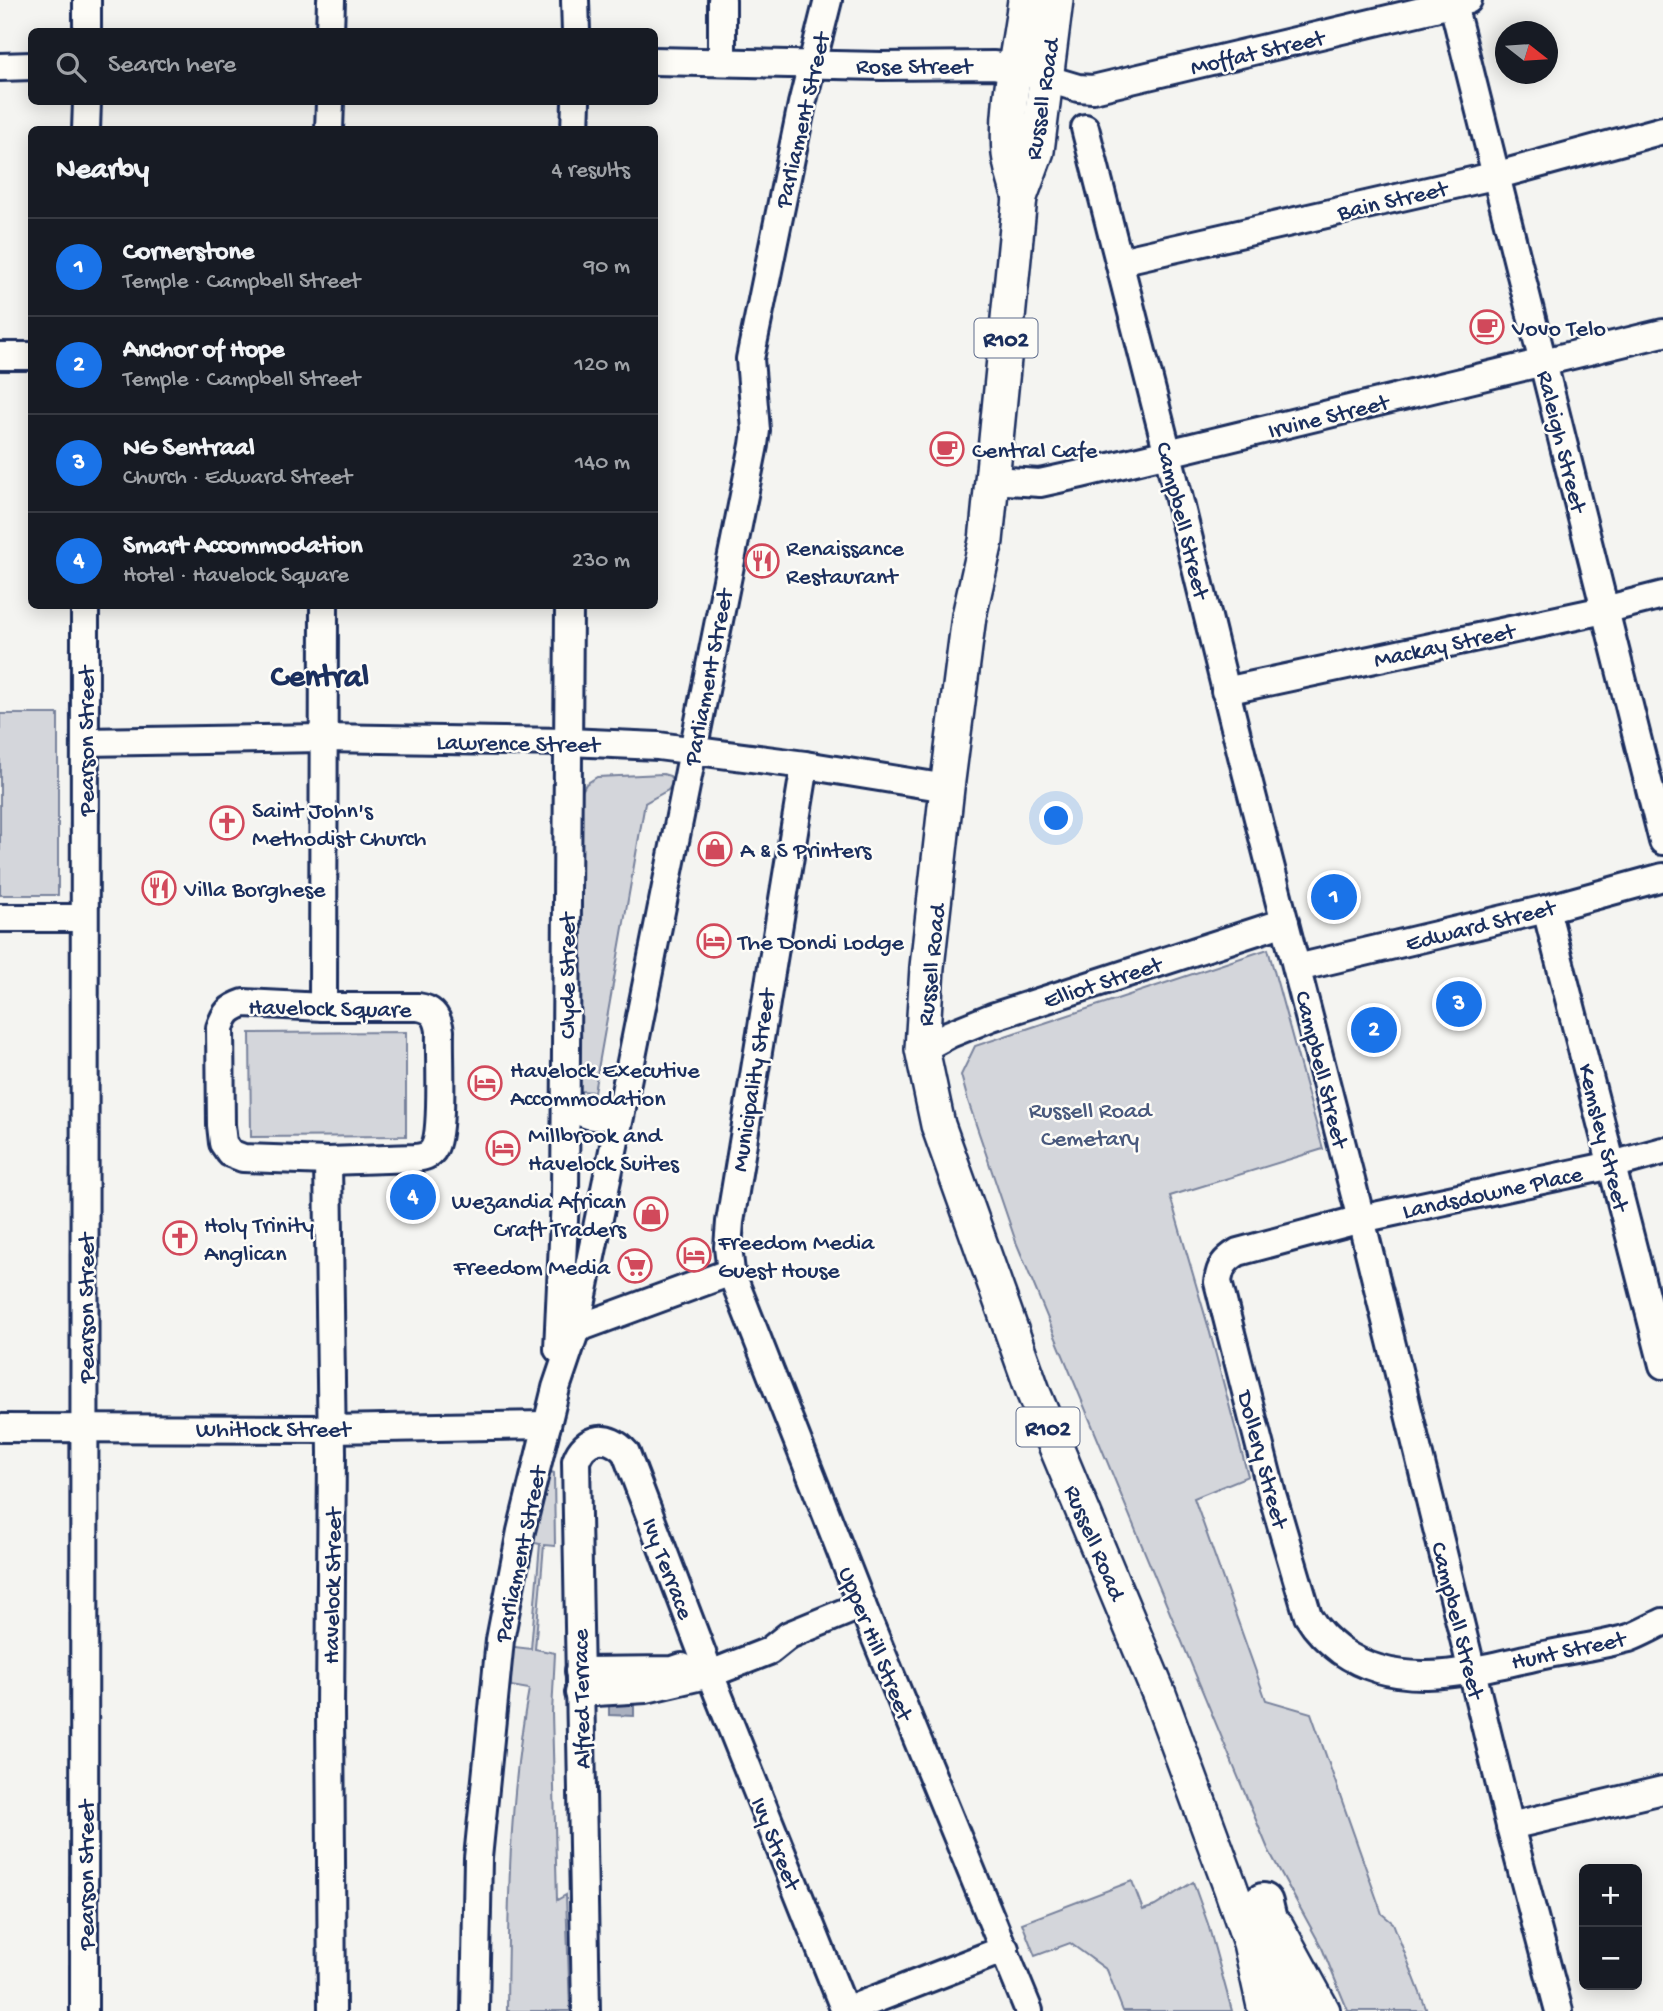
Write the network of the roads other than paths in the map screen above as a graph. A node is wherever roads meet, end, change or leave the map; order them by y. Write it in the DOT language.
graph roads {
  1 [pos="87,0"];
  2 [pos="331,0"];
  3 [pos="575,0"];
  4 [pos="722,0"];
  5 [pos="828,0"];
  6 [pos="1025,0"];
  7 [pos="1056,0"];
  8 [pos="1458,1"];
  9 [pos="87,28"];
  10 [pos="330,28"];
  11 [pos="576,28"];
  12 [pos="658,61"];
  13 [pos="722,62"];
  14 [pos="812,65"];
  15 [pos="28,66"];
  16 [pos="0,67"];
  17 [pos="1014,69"];
  18 [pos="1046,78"];
  19 [pos="87,105"];
  20 [pos="330,105"];
  21 [pos="576,105"];
  22 [pos="86,126"];
  23 [pos="329,126"];
  24 [pos="575,126"];
  25 [pos="1084,128"];
  26 [pos="1663,130"];
  27 [pos="1498,175"];
  28 [pos="1020,197"];
  29 [pos="1120,261"];
  30 [pos="1663,333"];
  31 [pos="0,356"];
  32 [pos="28,356"];
  33 [pos="1544,362"];
  34 [pos="1168,454"];
  35 [pos="992,480"];
  36 [pos="1663,594"];
  37 [pos="85,609"];
  38 [pos="324,609"];
  39 [pos="569,609"];
  40 [pos="1604,610"];
  41 [pos="1225,691"];
  42 [pos="323,738"];
  43 [pos="85,742"];
  44 [pos="568,742"];
  45 [pos="693,750"];
  46 [pos="805,765"];
  47 [pos="947,788"];
  48 [pos="1663,841"];
  49 [pos="1663,877"];
  50 [pos="1546,908"];
  51 [pos="0,918"];
  52 [pos="84,918"];
  53 [pos="1285,922"];
  54 [pos="1297,968"];
  55 [pos="323,1007"];
  56 [pos="922,1049"];
  57 [pos="566,1104"];
  58 [pos="622,1107"];
  59 [pos="1663,1151"];
  60 [pos="328,1161"];
  61 [pos="1612,1166"];
  62 [pos="1361,1219"];
  63 [pos="732,1272"];
  64 [pos="576,1329"];
  65 [pos="1663,1365"];
  66 [pos="556,1388"];
  67 [pos="547,1425"];
  68 [pos="0,1428"];
  69 [pos="85,1428"];
  70 [pos="331,1429"];
  71 [pos="629,1461"];
  72 [pos="862,1605"];
  73 [pos="1663,1622"];
  74 [pos="707,1668"];
  75 [pos="1472,1670"];
  76 [pos="579,1682"];
  77 [pos="1159,1694"];
  78 [pos="1663,1790"];
  79 [pos="1510,1826"];
  80 [pos="1263,1903"];
  81 [pos="1250,1943"];
  82 [pos="1005,1949"];
  83 [pos="84,2011"];
  84 [pos="332,2011"];
  85 [pos="475,2011"];
  86 [pos="586,2011"];
  87 [pos="845,2011"];
  88 [pos="1029,2011"];
  89 [pos="1265,2011"];
  90 [pos="1277,2011"];
  91 [pos="1295,2011"];
  92 [pos="1323,2011"];
  93 [pos="1559,2011"];
  1 -- 9 [label="street"];
  2 -- 10 [label="street"];
  3 -- 11 [label="street"];
  4 -- 13 [label="street"];
  5 -- 14 [label="street, Parliament Street"];
  6 -- 17 [label="main road, Russell Road / R102"];
  7 -- 18 [label="main road, Russell Road / R102"];
  8 -- 18 [label="street, Moffat Street"];
  8 -- 27 [label="street, Raleigh Street"];
  12 -- 13 [label="street, Rose Street"];
  13 -- 14 [label="street, Rose Street"];
  14 -- 17 [label="street, Rose Street"];
  14 -- 45 [label="street, Parliament Street"];
  15 -- 16 [label="street"];
  17 -- 18 [label="street, Rose Street"];
  17 -- 28 [label="main road, Russell Road / R102"];
  18 -- 28 [label="main road, Russell Road / R102"];
  19 -- 22 [label="street"];
  20 -- 23 [label="street"];
  21 -- 24 [label="street"];
  25 -- 29 [label="street, Campbell Street"];
  26 -- 27 [label="street, Bain Street"];
  27 -- 29 [label="street, Bain Street"];
  27 -- 33 [label="street, Raleigh Street"];
  28 -- 35 [label="main road, Russell Road / R102"];
  29 -- 34 [label="street, Campbell Street"];
  30 -- 33 [label="street, Irvine Street"];
  31 -- 32 [label="street"];
  33 -- 34 [label="street, Irvine Street"];
  33 -- 40 [label="street, Raleigh Street"];
  34 -- 35 [label="street, Irvine Street"];
  34 -- 41 [label="street, Campbell Street"];
  35 -- 47 [label="main road, Russell Road / R102"];
  36 -- 40 [label="street, Mackay Street"];
  37 -- 43 [label="street, Pearson Street"];
  38 -- 42 [label="street"];
  39 -- 44 [label="street, Clyde Street"];
  40 -- 41 [label="street, Mackay Street"];
  40 -- 48 [label="street, Raleigh Street"];
  41 -- 53 [label="street, Campbell Street"];
  42 -- 43 [label="street, Lawrence Street"];
  42 -- 44 [label="street, Lawrence Street"];
  42 -- 55 [label="street"];
  43 -- 52 [label="street, Pearson Street"];
  44 -- 45 [label="street, Lawrence Street"];
  44 -- 57 [label="street, Clyde Street"];
  45 -- 46 [label="street, Lawrence Street"];
  45 -- 58 [label="street, Parliament Street"];
  46 -- 47 [label="street, Lawrence Street"];
  46 -- 63 [label="street, Municipality Street"];
  47 -- 56 [label="main road, Russell Road / R102"];
  49 -- 50 [label="street, Edward Street"];
  50 -- 54 [label="street, Edward Street"];
  50 -- 61 [label="street, Kemsley Street"];
  51 -- 52 [label="street"];
  52 -- 69 [label="street, Pearson Street"];
  53 -- 54 [label="street, Campbell Street"];
  53 -- 56 [label="street, Elliot Street"];
  54 -- 62 [label="street, Campbell Street"];
  55 -- 60 [label="street, Havelock Square"];
  55 -- 60 [label="street, Havelock Square"];
  56 -- 77 [label="main road, Russell Road / R102"];
  57 -- 58 [label="street"];
  57 -- 66 [label="street, Clyde Street"];
  58 -- 64 [label="street, Parliament Street"];
  59 -- 61 [label="street, Landsdowne Place"];
  60 -- 70 [label="street, Havelock Street"];
  61 -- 62 [label="street, Landsdowne Place"];
  61 -- 65 [label="street, Kemsley Street"];
  62 -- 75 [label="street, Campbell Street"];
  62 -- 75 [label="street, Dollery Street"];
  63 -- 64 [label="street"];
  63 -- 72 [label="street, Upper Hill Street"];
  64 -- 66 [label="street, Parliament Street"];
  66 -- 67 [label="street, Parliament Street"];
  67 -- 70 [label="street, Whitlock Street"];
  67 -- 85 [label="street, Parliament Street"];
  68 -- 69 [label="street, Whitlock Street"];
  69 -- 70 [label="street, Whitlock Street"];
  69 -- 83 [label="street, Pearson Street"];
  70 -- 84 [label="street, Havelock Street"];
  71 -- 74 [label="street, Ivy Terrace"];
  71 -- 76 [label="street, Alfred Terrace"];
  72 -- 74 [label="street"];
  72 -- 82 [label="street, Upper Hill Street"];
  73 -- 75 [label="street, Hunt Street"];
  74 -- 76 [label="street"];
  74 -- 87 [label="street, Ivy Street"];
  75 -- 79 [label="street, Campbell Street"];
  76 -- 86 [label="street, Alfred Terrace"];
  77 -- 80 [label="main road, Russell Road"];
  77 -- 81 [label="main road, Russell Road"];
  78 -- 79 [label="street"];
  79 -- 93 [label="street, Campbell Street"];
  80 -- 91 [label="highway"];
  80 -- 92 [label="main road, Russell Road"];
  81 -- 89 [label="main road, Russell Road"];
  81 -- 90 [label="highway"];
  82 -- 87 [label="street"];
  82 -- 88 [label="street, Upper Hill Street"];
}
